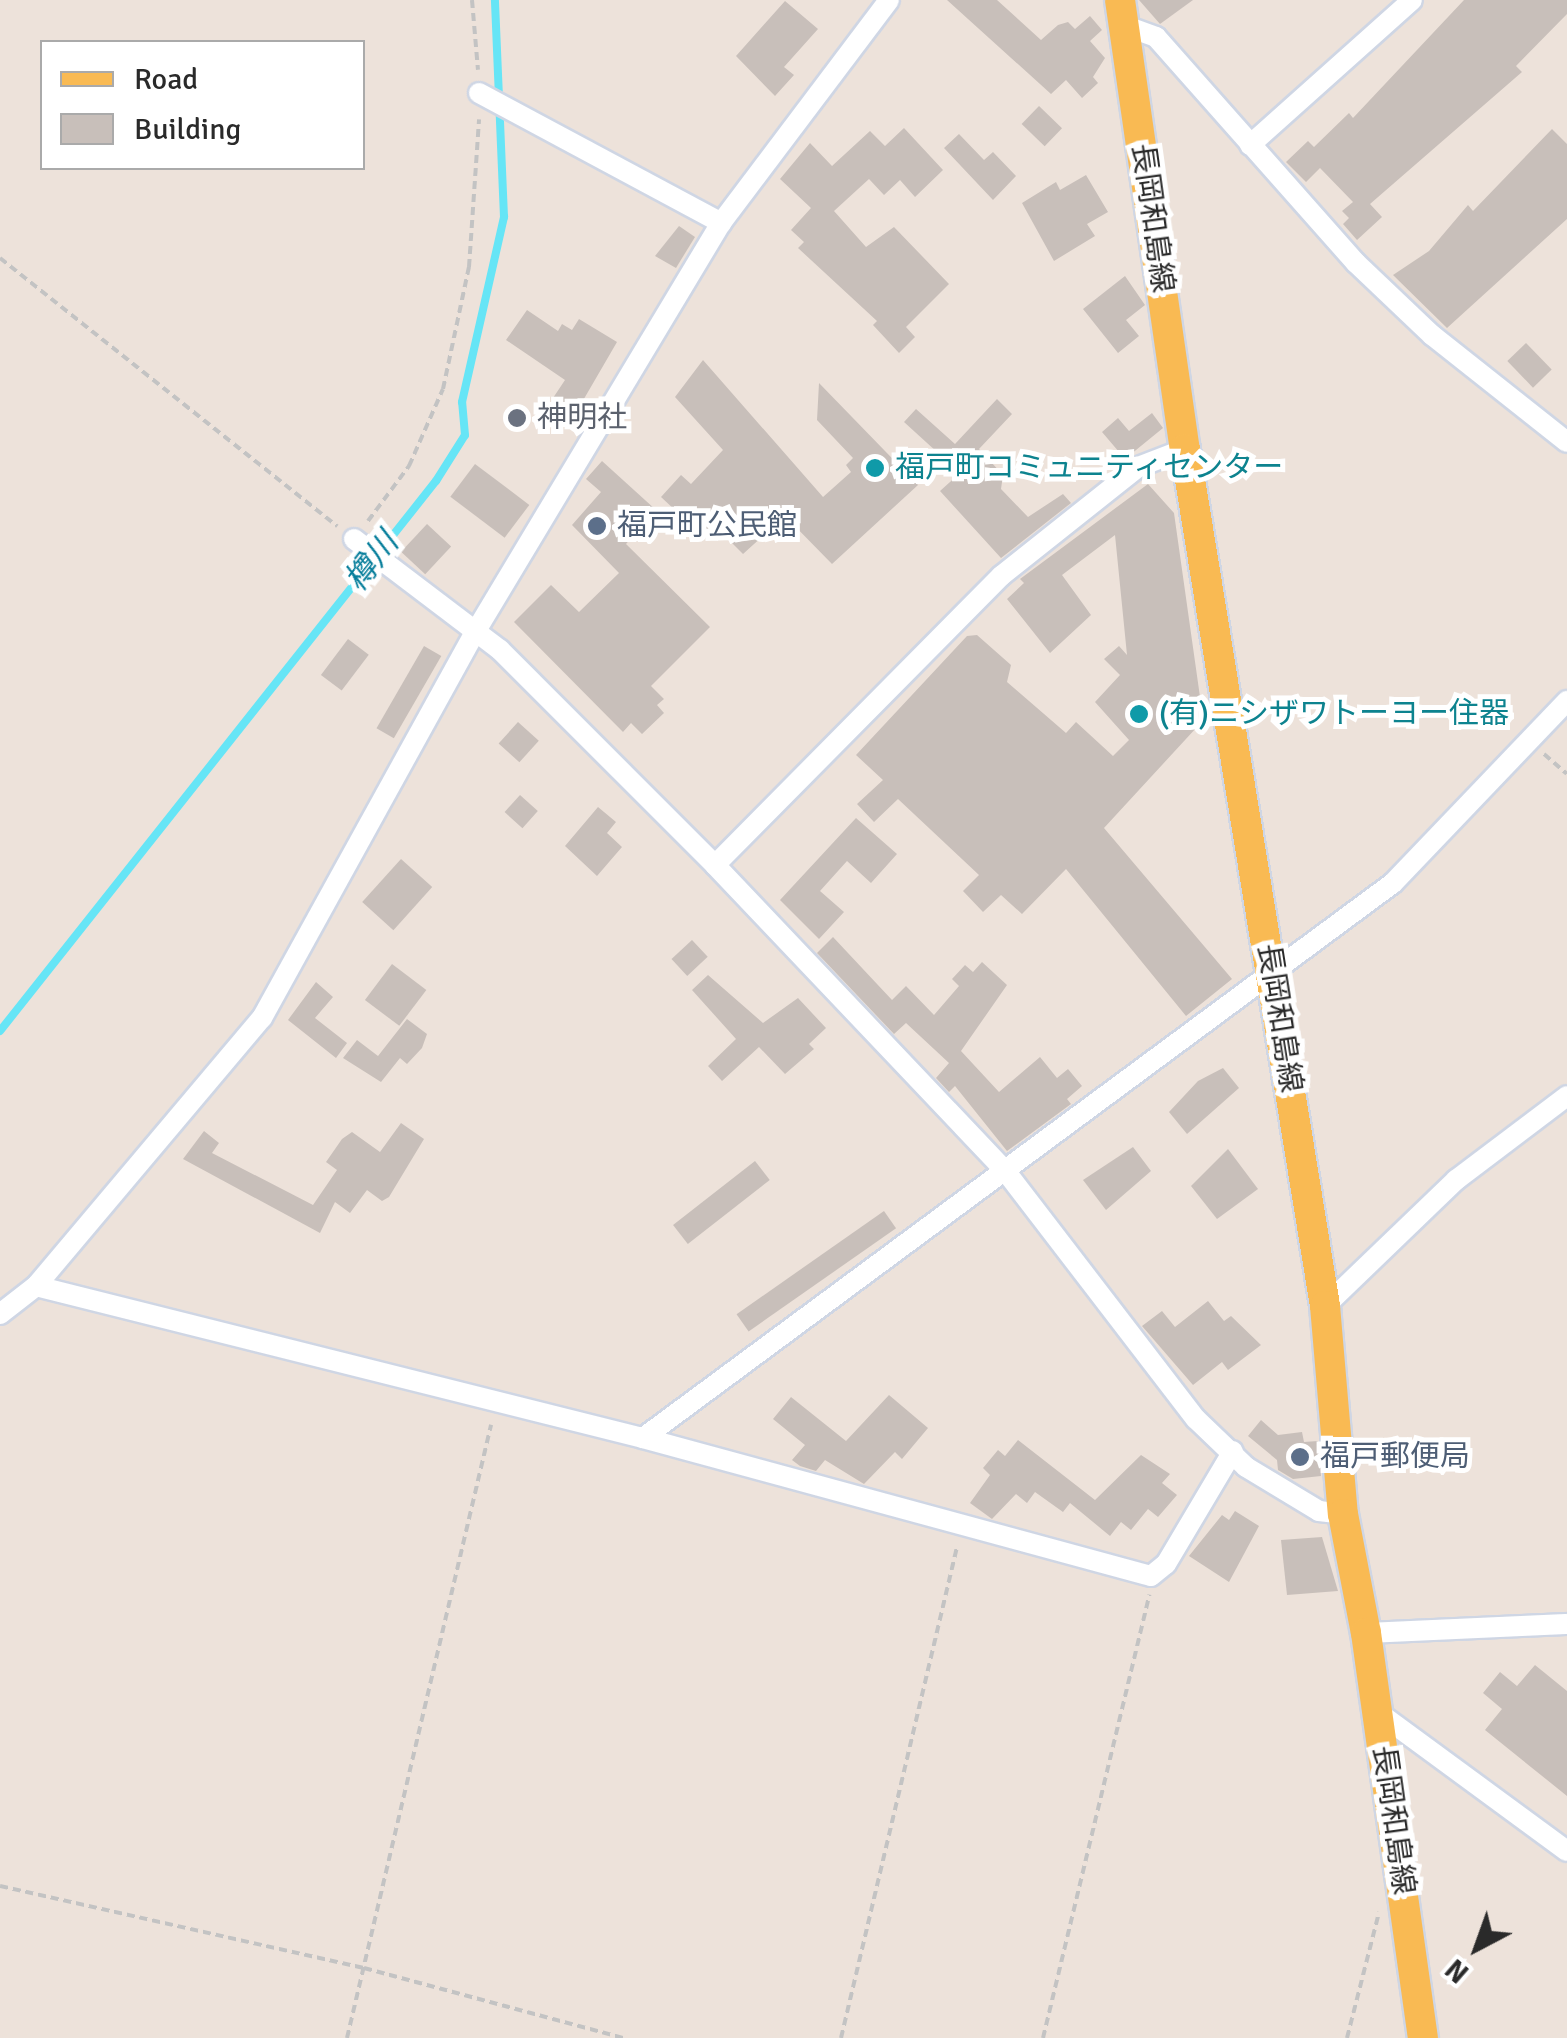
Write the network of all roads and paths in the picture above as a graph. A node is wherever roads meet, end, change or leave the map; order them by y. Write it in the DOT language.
graph roads {
  1 [pos="472,0"];
  2 [pos="889,0"];
  3 [pos="1412,0"];
  4 [pos="1122,12"];
  5 [pos="486,98"];
  6 [pos="1250,144"];
  7 [pos="721,224"];
  8 [pos="0,258"];
  9 [pos="1567,442"];
  10 [pos="1185,449"];
  11 [pos="354,539"];
  12 [pos="477,629"];
  13 [pos="1567,701"];
  14 [pos="716,866"];
  15 [pos="1272,977"];
  16 [pos="1567,1096"];
  17 [pos="1007,1173"];
  18 [pos="36,1286"];
  19 [pos="1325,1306"];
  20 [pos="0,1314"];
  21 [pos="490,1432"];
  22 [pos="642,1438"];
  23 [pos="1233,1451"];
  24 [pos="1343,1514"];
  25 [pos="961,1529"];
  26 [pos="1151,1576"];
  27 [pos="1567,1624"];
  28 [pos="1366,1633"];
  29 [pos="1379,1713"];
  30 [pos="1567,1852"];
  31 [pos="1401,1882"];
  32 [pos="0,1886"];
  33 [pos="364,1968"];
  34 [pos="348,2038"];
  35 [pos="624,2038"];
  36 [pos="841,2038"];
  37 [pos="1043,2038"];
  38 [pos="1347,2038"];
  39 [pos="1424,2038"];
  1 -- 5 [label="path"];
  2 -- 7 [label="street"];
  3 -- 6 [label="street"];
  4 -- 6 [label="street"];
  4 -- 10 [label="main road, 長岡和島線"];
  5 -- 7 [label="street"];
  5 -- 11 [label="path"];
  6 -- 9 [label="street"];
  7 -- 12 [label="street"];
  8 -- 11 [label="path"];
  10 -- 14 [label="street"];
  10 -- 15 [label="main road, 長岡和島線"];
  11 -- 12 [label="street"];
  12 -- 14 [label="street"];
  12 -- 18 [label="street"];
  13 -- 15 [label="street"];
  14 -- 17 [label="street"];
  15 -- 17 [label="street"];
  15 -- 19 [label="main road, 長岡和島線"];
  16 -- 19 [label="street"];
  17 -- 22 [label="street"];
  17 -- 23 [label="street"];
  18 -- 20 [label="street"];
  18 -- 22 [label="street"];
  19 -- 24 [label="main road, 長岡和島線"];
  21 -- 33 [label="path"];
  22 -- 25 [label="street"];
  23 -- 24 [label="street"];
  23 -- 26 [label="street"];
  24 -- 28 [label="main road, 長岡和島線"];
  25 -- 26 [label="street"];
  25 -- 36 [label="path"];
  26 -- 37 [label="path"];
  27 -- 28 [label="street"];
  28 -- 29 [label="main road, 長岡和島線"];
  29 -- 30 [label="street"];
  29 -- 31 [label="main road, 長岡和島線"];
  31 -- 38 [label="path"];
  31 -- 39 [label="main road, 長岡和島線"];
  32 -- 33 [label="path"];
  33 -- 34 [label="path"];
  33 -- 35 [label="path"];
}
